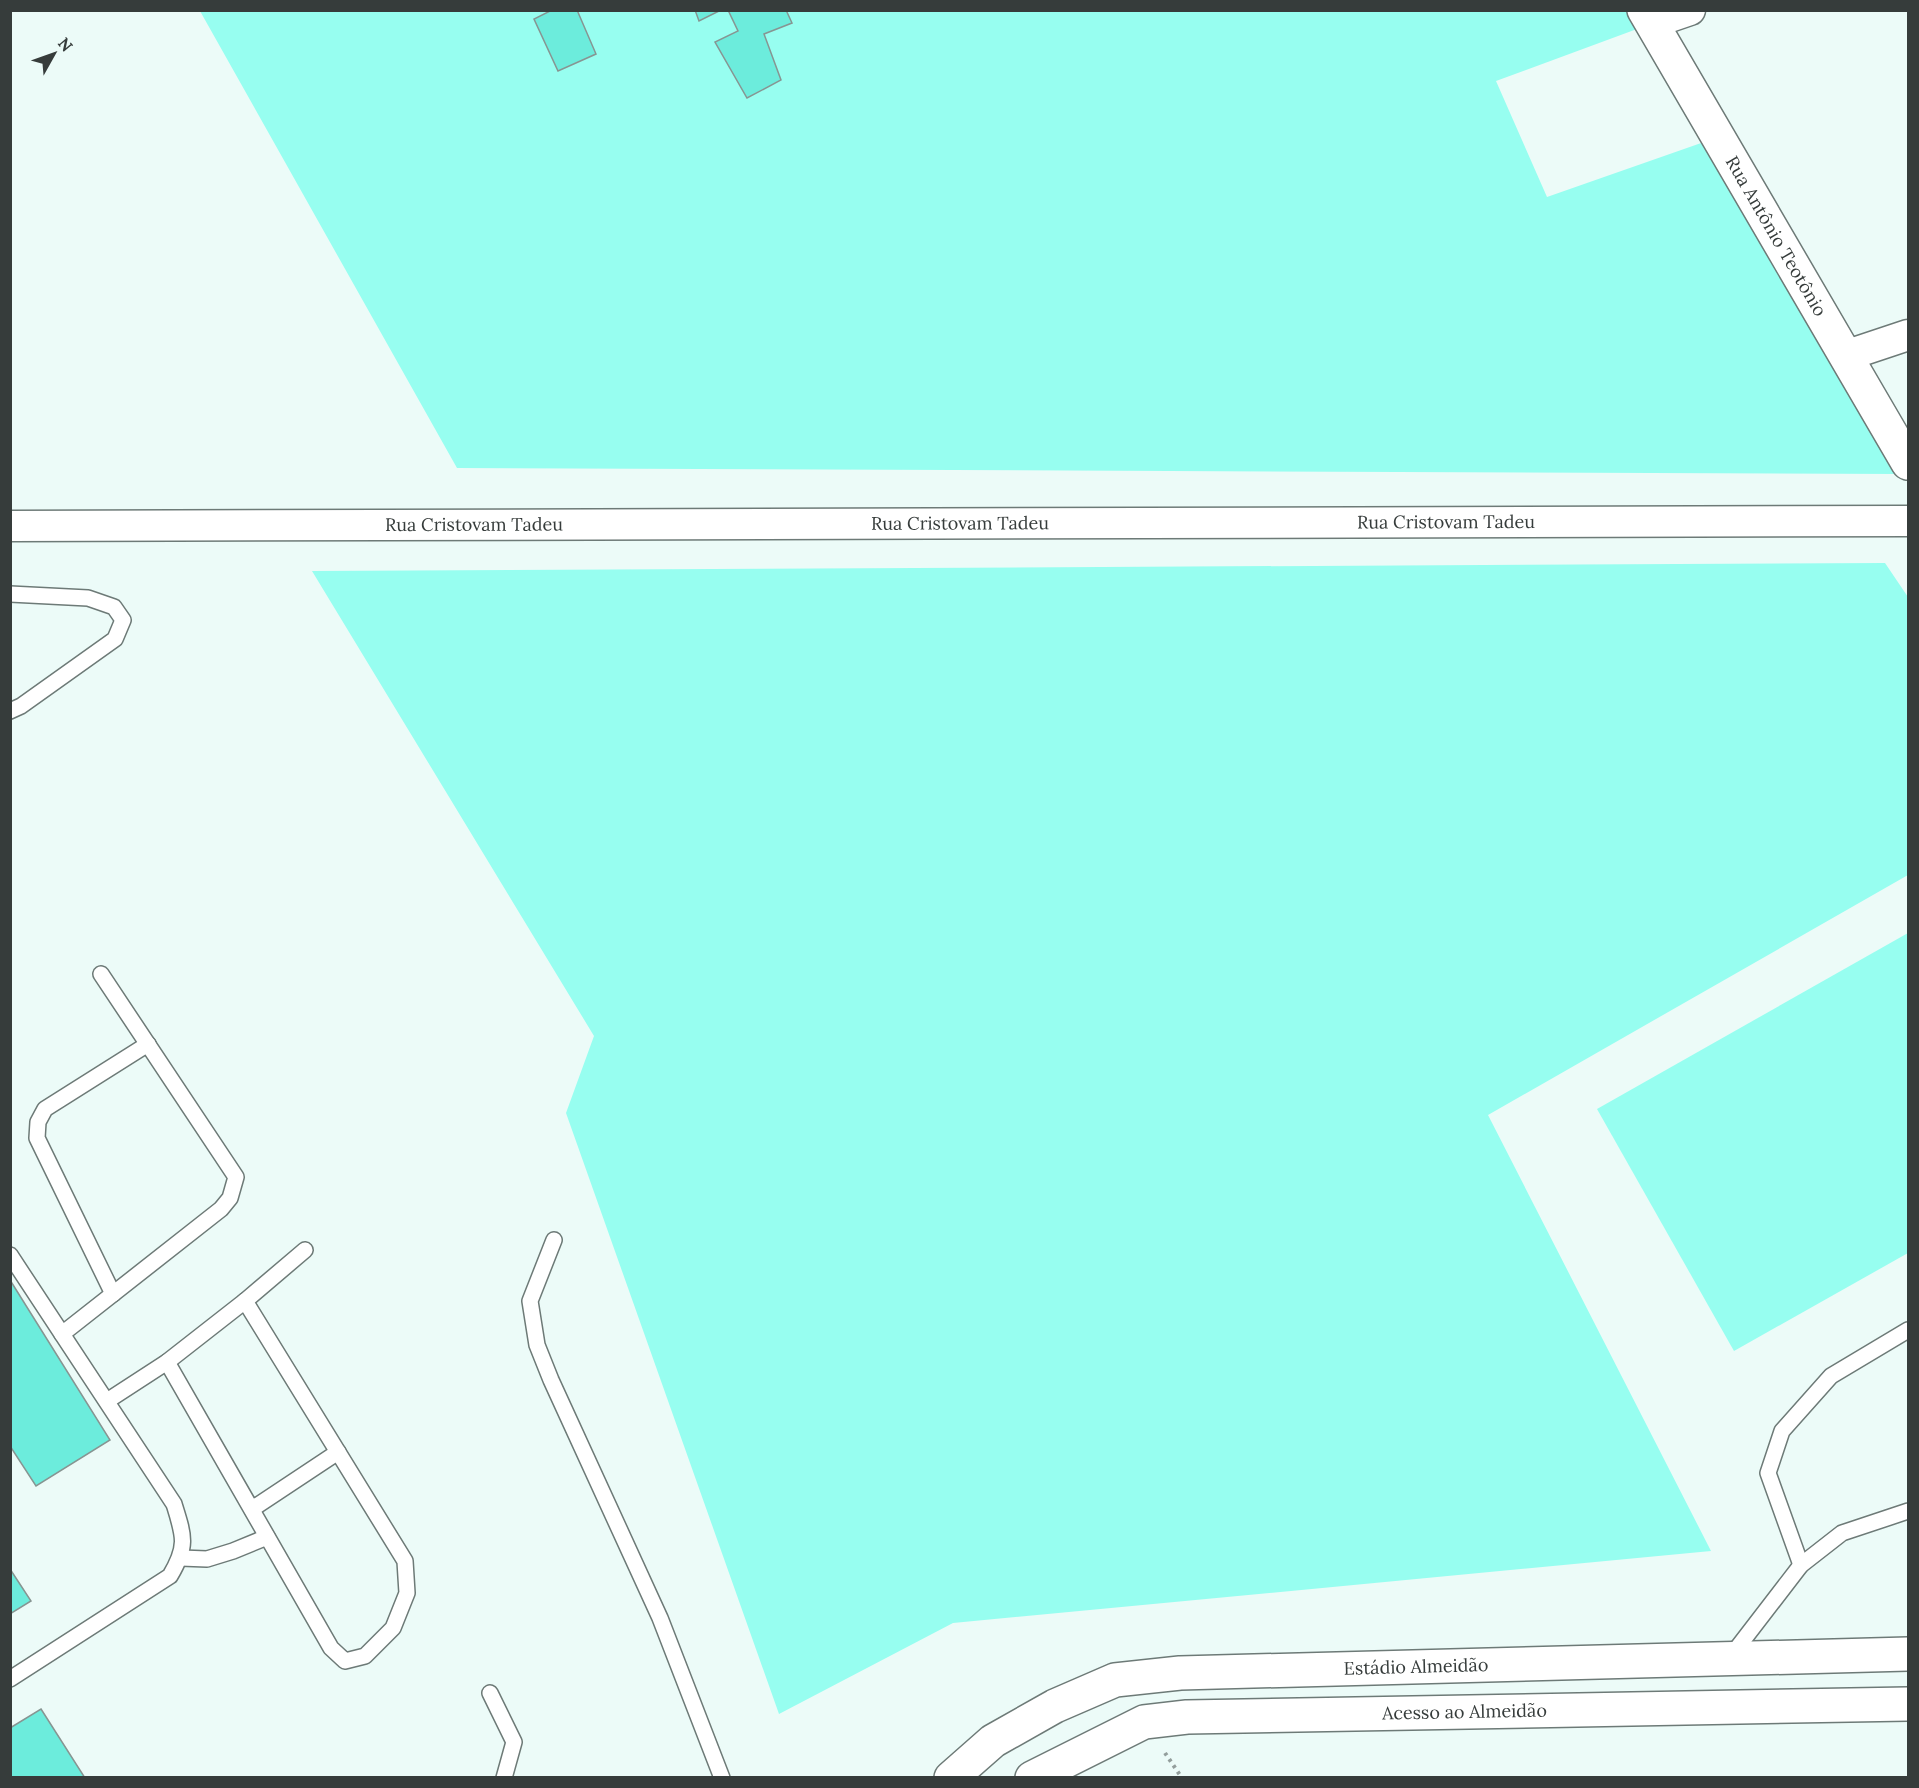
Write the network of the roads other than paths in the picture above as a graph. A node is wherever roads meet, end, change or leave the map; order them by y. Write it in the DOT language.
graph roads {
  1 [pos="1690,10"];
  2 [pos="1648,17"];
  3 [pos="1908,335"];
  4 [pos="1845,356"];
  5 [pos="1908,463"];
  6 [pos="1908,521"];
  7 [pos="10,526"];
  8 [pos="10,594"];
  9 [pos="10,711"];
  10 [pos="101,974"];
  11 [pos="148,1044"];
  12 [pos="554,1240"];
  13 [pos="305,1250"];
  14 [pos="10,1255"];
  15 [pos="113,1294"];
  16 [pos="245,1301"];
  17 [pos="1908,1329"];
  18 [pos="62,1334"];
  19 [pos="167,1362"];
  20 [pos="107,1401"];
  21 [pos="338,1452"];
  22 [pos="252,1509"];
  23 [pos="1908,1512"];
  24 [pos="267,1537"];
  25 [pos="181,1558"];
  26 [pos="1801,1564"];
  27 [pos="1908,1654"];
  28 [pos="1728,1660"];
  29 [pos="10,1679"];
  30 [pos="490,1693"];
  31 [pos="1908,1704"];
  32 [pos="504,1778"];
  33 [pos="722,1778"];
  34 [pos="951,1778"];
  35 [pos="1032,1778"];
  1 -- 2 [label="street"];
  2 -- 4 [label="street, Rua Antônio Teotônio"];
  3 -- 4 [label="street"];
  4 -- 5 [label="street, Rua Antônio Teotônio"];
  6 -- 7 [label="street, Rua Cristovam Tadeu"];
  8 -- 9 [label="lane"];
  10 -- 11 [label="lane"];
  11 -- 15 [label="lane"];
  11 -- 15 [label="lane"];
  12 -- 33 [label="lane"];
  13 -- 16 [label="lane"];
  14 -- 18 [label="lane"];
  15 -- 18 [label="lane"];
  16 -- 19 [label="lane"];
  16 -- 21 [label="lane"];
  17 -- 26 [label="lane"];
  18 -- 20 [label="lane"];
  19 -- 20 [label="lane"];
  19 -- 22 [label="lane"];
  20 -- 25 [label="lane"];
  21 -- 22 [label="lane"];
  21 -- 24 [label="lane"];
  22 -- 24 [label="lane"];
  23 -- 26 [label="lane"];
  24 -- 25 [label="lane"];
  25 -- 29 [label="lane"];
  26 -- 28 [label="lane"];
  27 -- 28 [label="street, Estádio Almeidão"];
  28 -- 34 [label="street, Estádio Almeidão"];
  30 -- 32 [label="lane"];
  31 -- 35 [label="street, Acesso ao Almeidão"];
}
